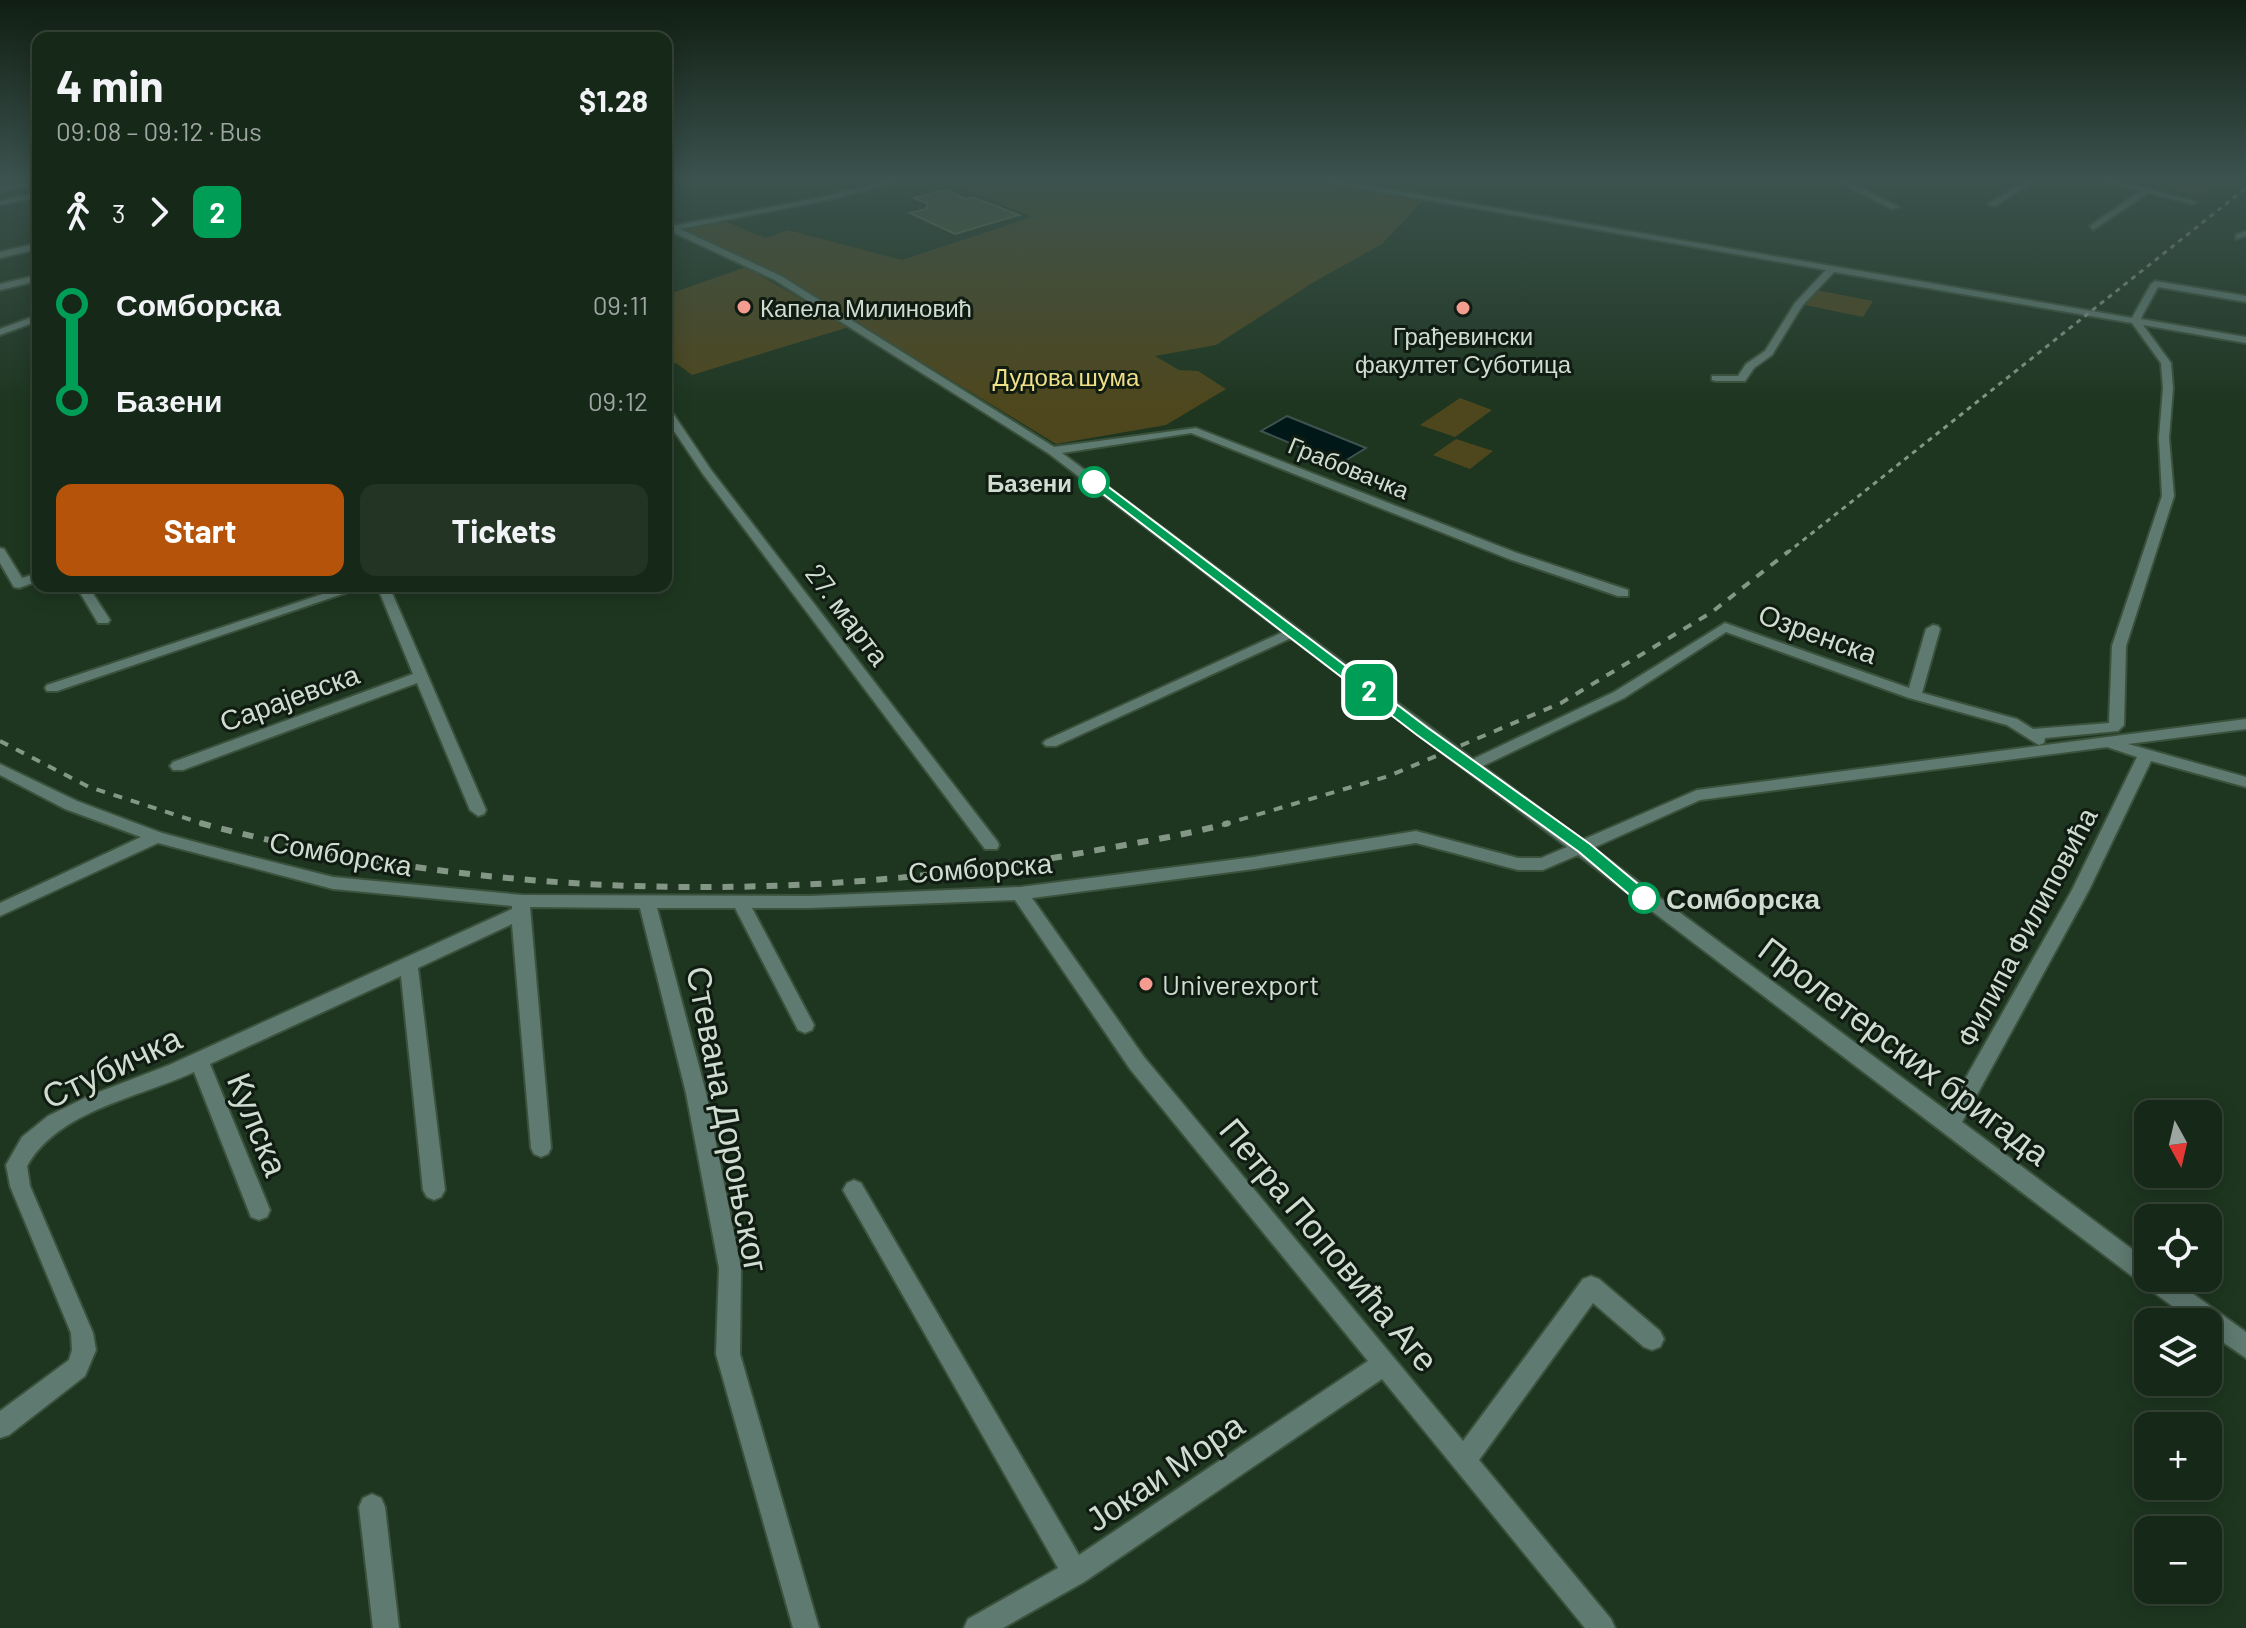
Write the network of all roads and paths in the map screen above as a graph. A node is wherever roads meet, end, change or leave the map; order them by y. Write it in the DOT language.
graph roads {
  1 [pos="723,253"];
  2 [pos="1734,253"];
  3 [pos="1831,270"];
  4 [pos="32,279"];
  5 [pos="0,287"];
  6 [pos="2246,299"];
  7 [pos="32,320"];
  8 [pos="2136,322"];
  9 [pos="0,332"];
  10 [pos="2246,340"];
  11 [pos="1716,378"];
  12 [pos="672,420"];
  13 [pos="1052,451"];
  14 [pos="0,552"];
  15 [pos="32,579"];
  16 [pos="86,592"];
  17 [pos="342,592"];
  18 [pos="385,592"];
  19 [pos="1623,593"];
  20 [pos="103,620"];
  21 [pos="1933,629"];
  22 [pos="1293,632"];
  23 [pos="419,677"];
  24 [pos="52,688"];
  25 [pos="1914,695"];
  26 [pos="2246,724"];
  27 [pos="2033,734"];
  28 [pos="1051,743"];
  29 [pos="2145,744"];
  30 [pos="2047,749"];
  31 [pos="178,766"];
  32 [pos="1470,766"];
  33 [pos="0,769"];
  34 [pos="2246,782"];
  35 [pos="478,810"];
  36 [pos="157,837"];
  37 [pos="991,845"];
  38 [pos="1584,848"];
  39 [pos="1020,893"];
  40 [pos="647,902"];
  41 [pos="741,903"];
  42 [pos="521,907"];
  43 [pos="0,910"];
  44 [pos="409,964"];
  45 [pos="805,1025"];
  46 [pos="199,1061"];
  47 [pos="1950,1125"];
  48 [pos="541,1148"];
  49 [pos="434,1190"];
  50 [pos="854,1190"];
  51 [pos="259,1210"];
  52 [pos="2134,1263"];
  53 [pos="2172,1292"];
  54 [pos="1652,1339"];
  55 [pos="2246,1346"];
  56 [pos="1385,1363"];
  57 [pos="0,1426"];
  58 [pos="1464,1460"];
  59 [pos="372,1507"];
  60 [pos="1075,1573"];
  61 [pos="386,1628"];
  62 [pos="806,1628"];
  63 [pos="977,1628"];
  64 [pos="1602,1628"];
  1 -- 13 [label="street"];
  2 -- 3 [label="street"];
  3 -- 8 [label="street"];
  3 -- 11 [label="street"];
  4 -- 5 [label="street"];
  6 -- 8 [label="street"];
  7 -- 9 [label="street"];
  8 -- 10 [label="street"];
  8 -- 27 [label="street"];
  12 -- 37 [label="street, 27. марта"];
  13 -- 19 [label="street, Грабовачка"];
  13 -- 22 [label="street"];
  14 -- 15 [label="street"];
  16 -- 20 [label="street"];
  17 -- 24 [label="street"];
  18 -- 23 [label="street"];
  21 -- 25 [label="street"];
  22 -- 28 [label="street"];
  22 -- 32 [label="street"];
  23 -- 31 [label="street, Сарајевска"];
  23 -- 35 [label="street"];
  25 -- 27 [label="street, Озренска"];
  25 -- 32 [label="street, Озренска"];
  26 -- 29 [label="street, Сомборска"];
  27 -- 30 [label="street, Озренска"];
  29 -- 30 [label="street, Сомборска"];
  29 -- 34 [label="street"];
  29 -- 47 [label="street, Филипа Филиповића"];
  30 -- 38 [label="street, Сомборска"];
  32 -- 38 [label="street"];
  33 -- 36 [label="street, Сомборска"];
  36 -- 42 [label="street, Сомборска"];
  36 -- 43 [label="street"];
  38 -- 39 [label="street, Сомборска"];
  38 -- 47 [label="street, Пролетерских бригада"];
  39 -- 41 [label="street, Сомборска"];
  39 -- 56 [label="street, Петра Поповића Аге"];
  40 -- 41 [label="street, Сомборска"];
  40 -- 42 [label="street, Сомборска"];
  40 -- 62 [label="street, Стевана Дороњског"];
  41 -- 45 [label="street"];
  42 -- 44 [label="street, Стубичка"];
  42 -- 48 [label="street"];
  44 -- 46 [label="street, Стубичка"];
  44 -- 49 [label="street"];
  46 -- 51 [label="street, Кулска"];
  46 -- 57 [label="street, Стубичка"];
  47 -- 52 [label="street, Пролетерских бригада"];
  50 -- 60 [label="street"];
  53 -- 55 [label="street"];
  54 -- 58 [label="street"];
  56 -- 58 [label="street, Петра Поповића Аге"];
  56 -- 60 [label="street, Јокаи Мора"];
  58 -- 64 [label="street, Петра Поповића Аге"];
  59 -- 61 [label="street"];
  60 -- 63 [label="street, Јокаи Мора"];
}
